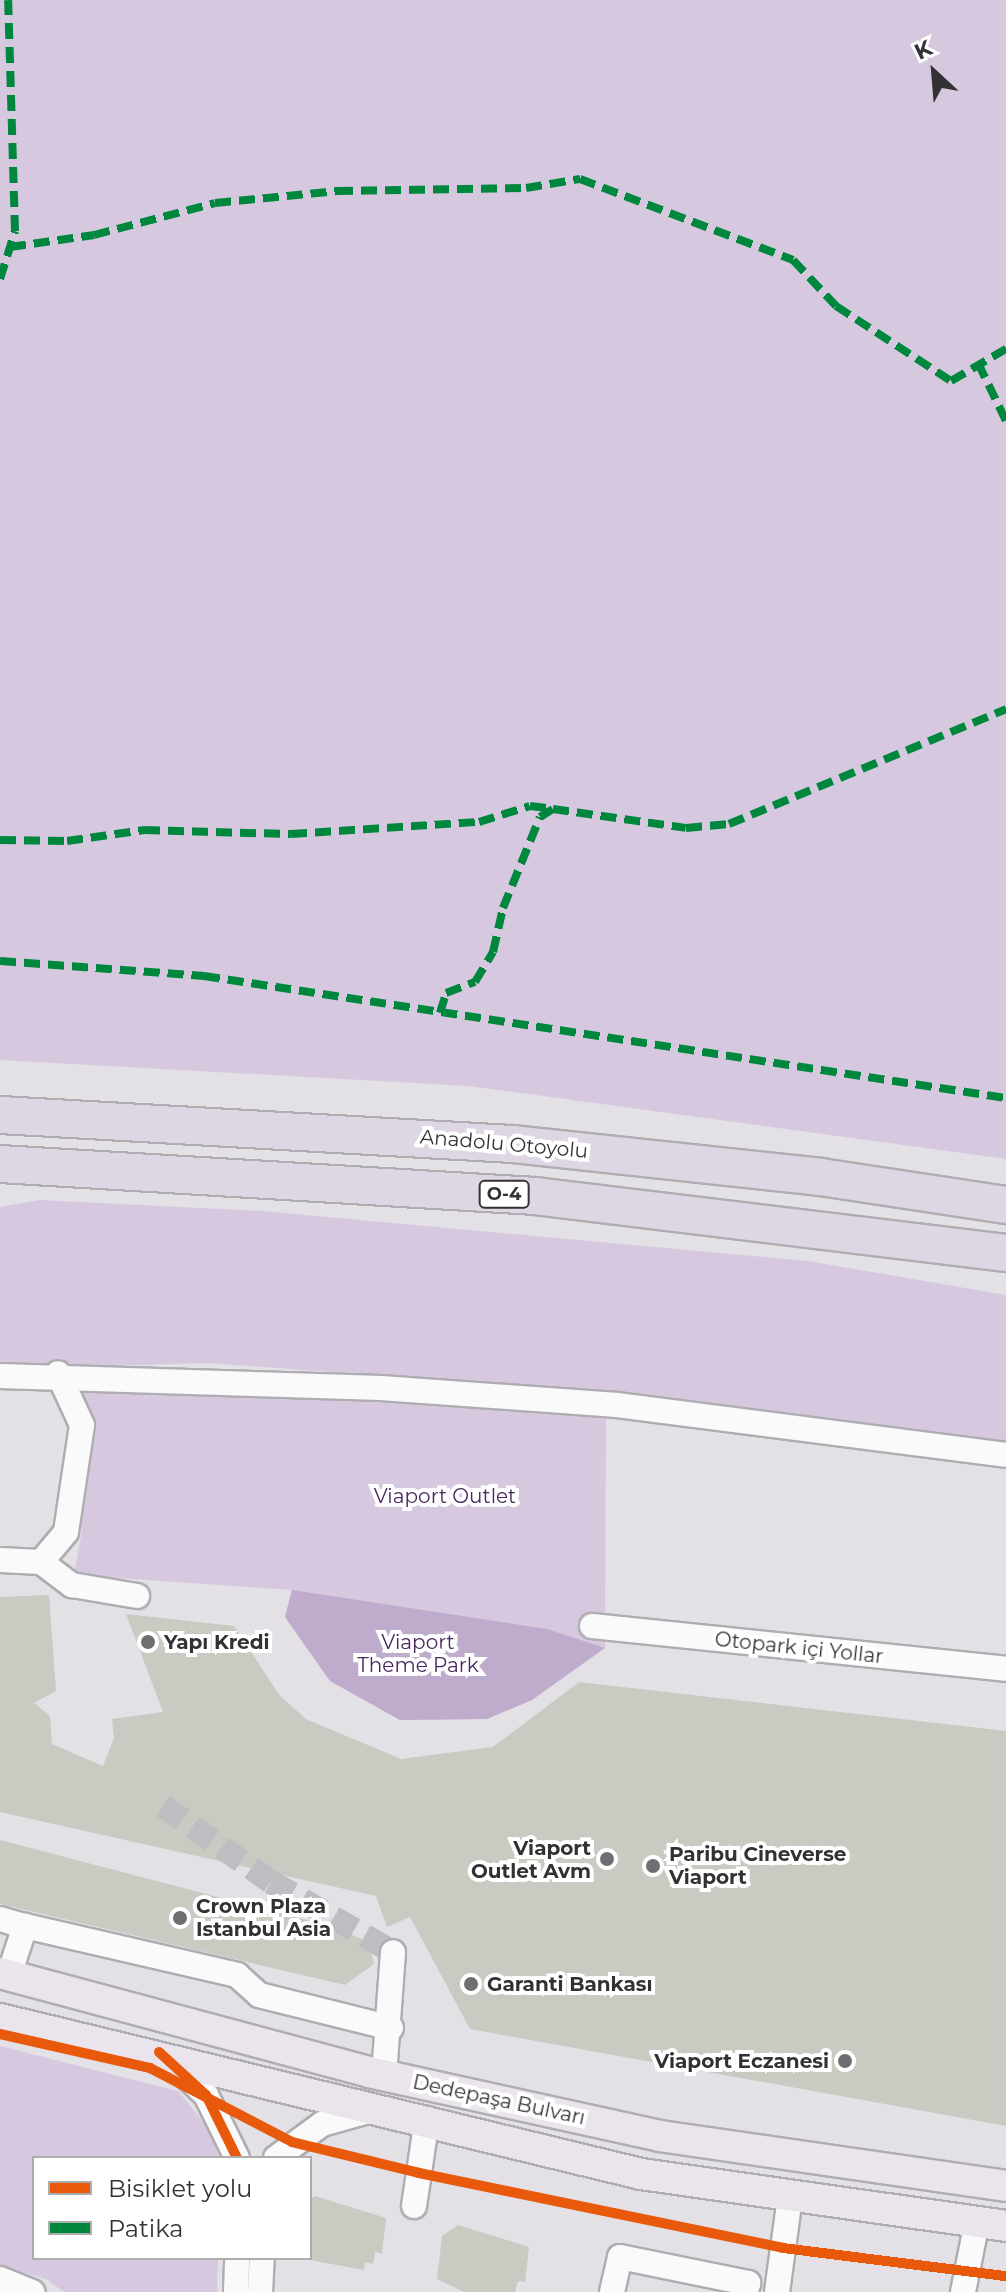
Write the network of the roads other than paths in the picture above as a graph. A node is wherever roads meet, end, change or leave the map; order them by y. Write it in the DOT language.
graph roads {
  1 [pos="0,1115"];
  2 [pos="0,1164"];
  3 [pos="820,1177"];
  4 [pos="1006,1187"];
  5 [pos="1006,1205"];
  6 [pos="1006,1253"];
  7 [pos="58,1373"];
  8 [pos="0,1376"];
  9 [pos="1006,1455"];
  10 [pos="0,1560"];
  11 [pos="41,1562"];
  12 [pos="137,1596"];
  13 [pos="592,1626"];
  14 [pos="1006,1669"];
  15 [pos="0,1919"];
  16 [pos="25,1926"];
  17 [pos="393,1952"];
  18 [pos="4,1974"];
  19 [pos="0,2019"];
  20 [pos="391,2028"];
  21 [pos="159,2052"];
  22 [pos="384,2075"];
  23 [pos="387,2108"];
  24 [pos="427,2119"];
  25 [pos="236,2156"];
  26 [pos="279,2156"];
  27 [pos="1006,2186"];
  28 [pos="790,2197"];
  29 [pos="414,2206"];
  30 [pos="992,2224"];
  31 [pos="237,2260"];
  32 [pos="262,2260"];
  33 [pos="0,2279"];
  34 [pos="32,2292"];
  35 [pos="236,2292"];
  36 [pos="260,2292"];
  37 [pos="612,2292"];
  38 [pos="746,2292"];
  39 [pos="777,2292"];
  40 [pos="963,2292"];
  1 -- 3 [label="highway, Anadolu Otoyolu"];
  2 -- 6 [label="highway, O-4"];
  3 -- 4 [label="highway"];
  3 -- 5 [label="highway, Anadolu Otoyolu"];
  7 -- 8 [label="street"];
  7 -- 9 [label="street"];
  7 -- 11 [label="street"];
  10 -- 11 [label="street"];
  11 -- 12 [label="street"];
  13 -- 14 [label="street, Otopark içi Yollar"];
  15 -- 16 [label="street"];
  16 -- 18 [label="street"];
  16 -- 20 [label="street"];
  17 -- 20 [label="street"];
  18 -- 22 [label="main road, Dedepaşa Bulvarı"];
  19 -- 21 [label="main road, Dedepaşa Bulvarı"];
  20 -- 22 [label="street"];
  21 -- 23 [label="main road, Dedepaşa Bulvarı"];
  21 -- 25 [label="street"];
  22 -- 27 [label="main road, Dedepaşa Bulvarı"];
  23 -- 24 [label="main road, Dedepaşa Bulvarı"];
  23 -- 26 [label="street"];
  24 -- 28 [label="main road, Dedepaşa Bulvarı"];
  24 -- 29 [label="street"];
  28 -- 30 [label="main road, Dedepaşa Bulvarı"];
  28 -- 39 [label="street"];
  30 -- 40 [label="street"];
  31 -- 35 [label="street"];
  32 -- 36 [label="street"];
  33 -- 34 [label="street"];
  37 -- 38 [label="street"];
}
